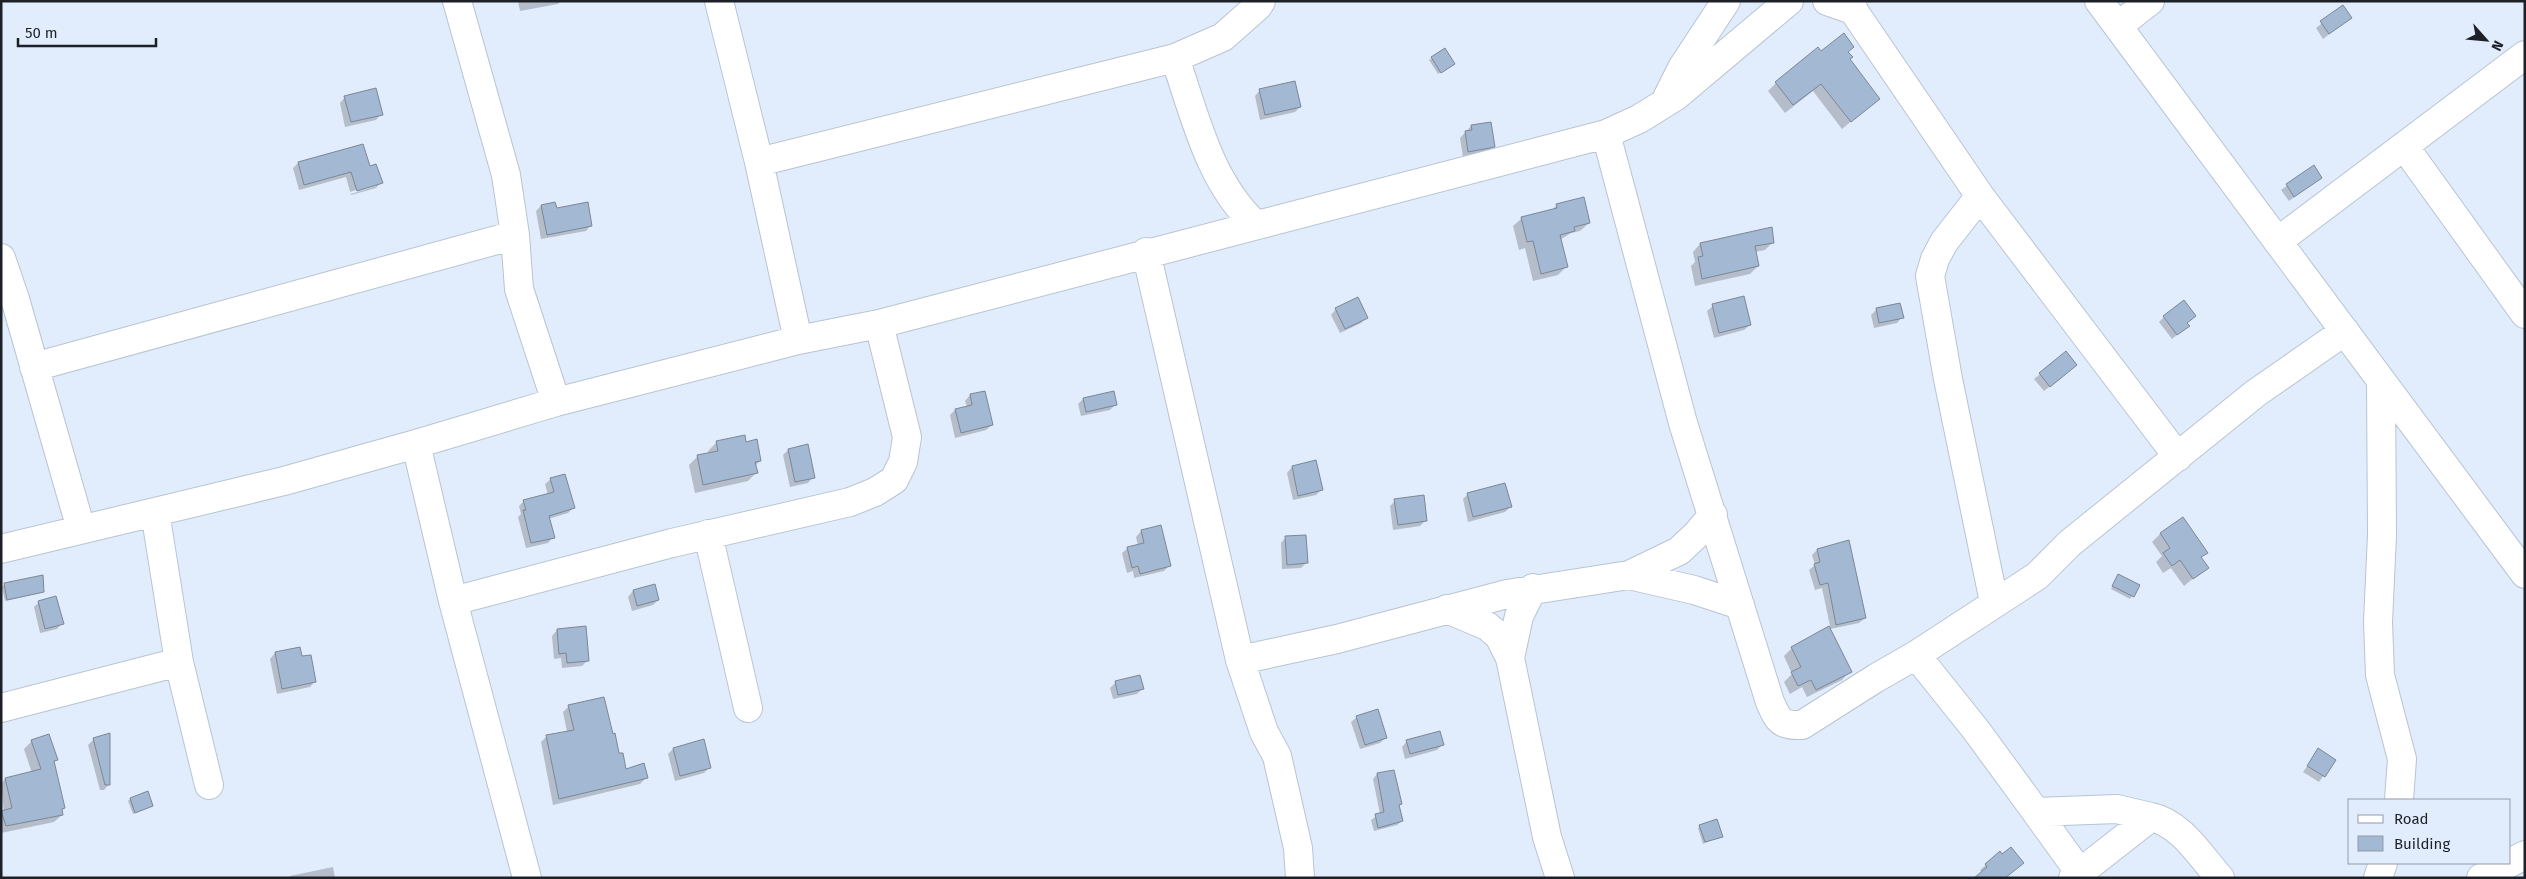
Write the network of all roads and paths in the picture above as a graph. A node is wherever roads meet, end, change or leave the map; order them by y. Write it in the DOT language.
graph roads {
  1 [pos="457,1"];
  2 [pos="719,1"];
  3 [pos="1261,1"];
  4 [pos="1726,1"];
  5 [pos="1789,1"];
  6 [pos="1827,1"];
  7 [pos="2100,1"];
  8 [pos="2150,1"];
  9 [pos="1853,6"];
  10 [pos="2118,26"];
  11 [pos="2525,55"];
  12 [pos="1175,58"];
  13 [pos="1664,104"];
  14 [pos="1606,134"];
  15 [pos="2404,146"];
  16 [pos="759,162"];
  17 [pos="1980,196"];
  18 [pos="1255,224"];
  19 [pos="515,235"];
  20 [pos="2278,241"];
  21 [pos="1146,252"];
  22 [pos="1,258"];
  23 [pos="2525,314"];
  24 [pos="879,324"];
  25 [pos="2345,331"];
  26 [pos="798,340"];
  27 [pos="34,367"];
  28 [pos="2381,383"];
  29 [pos="556,402"];
  30 [pos="416,444"];
  31 [pos="2178,457"];
  32 [pos="155,512"];
  33 [pos="1713,515"];
  34 [pos="82,530"];
  35 [pos="708,534"];
  36 [pos="1,549"];
  37 [pos="2525,574"];
  38 [pos="1629,575"];
  39 [pos="1533,588"];
  40 [pos="453,601"];
  41 [pos="1994,602"];
  42 [pos="1740,605"];
  43 [pos="1447,609"];
  44 [pos="1916,655"];
  45 [pos="1510,658"];
  46 [pos="1240,660"];
  47 [pos="179,662"];
  48 [pos="1,708"];
  49 [pos="748,708"];
  50 [pos="209,785"];
  51 [pos="2399,799"];
  52 [pos="2036,812"];
  53 [pos="2152,817"];
  54 [pos="2525,855"];
  55 [pos="2511,862"];
  56 [pos="2383,864"];
  57 [pos="2508,864"];
  58 [pos="2076,875"];
  59 [pos="527,878"];
  60 [pos="1300,878"];
  61 [pos="1560,878"];
  62 [pos="2220,878"];
  63 [pos="2378,878"];
  64 [pos="2481,878"];
  1 -- 19 [label="street"];
  2 -- 16 [label="street"];
  3 -- 12 [label="street"];
  4 -- 13 [label="street"];
  5 -- 13 [label="street"];
  6 -- 9 [label="street"];
  7 -- 10 [label="street"];
  8 -- 10 [label="street"];
  9 -- 17 [label="street"];
  10 -- 20 [label="street"];
  11 -- 15 [label="street"];
  12 -- 16 [label="street"];
  12 -- 18 [label="street"];
  13 -- 14 [label="street"];
  14 -- 18 [label="street"];
  14 -- 33 [label="street"];
  15 -- 20 [label="street"];
  15 -- 23 [label="street"];
  16 -- 26 [label="street"];
  17 -- 31 [label="street"];
  17 -- 41 [label="street"];
  18 -- 21 [label="street"];
  19 -- 27 [label="street"];
  19 -- 29 [label="street"];
  20 -- 25 [label="street"];
  21 -- 24 [label="street"];
  21 -- 46 [label="street"];
  22 -- 27 [label="street"];
  24 -- 26 [label="street"];
  24 -- 35 [label="street"];
  25 -- 28 [label="street"];
  25 -- 31 [label="street"];
  26 -- 29 [label="street"];
  27 -- 34 [label="street"];
  28 -- 37 [label="street"];
  28 -- 51 [label="street"];
  29 -- 30 [label="street"];
  30 -- 32 [label="street"];
  30 -- 40 [label="street"];
  31 -- 41 [label="street"];
  32 -- 34 [label="street"];
  32 -- 47 [label="street"];
  33 -- 38 [label="street"];
  33 -- 42 [label="street"];
  34 -- 36 [label="street"];
  35 -- 40 [label="street"];
  35 -- 49 [label="street"];
  38 -- 39 [label="street"];
  38 -- 42 [label="street"];
  39 -- 43 [label="street"];
  39 -- 45 [label="street"];
  40 -- 59 [label="street"];
  41 -- 44 [label="street"];
  42 -- 44 [label="street"];
  43 -- 45 [label="street"];
  43 -- 46 [label="street"];
  44 -- 52 [label="street"];
  45 -- 61 [label="street"];
  46 -- 60 [label="street"];
  47 -- 48 [label="street"];
  47 -- 50 [label="street"];
  52 -- 53 [label="street"];
  52 -- 58 [label="street"];
  53 -- 58 [label="street"];
  53 -- 62 [label="street"];
  54 -- 55 [label="street"];
  56 -- 63 [label="street"];
  57 -- 64 [label="street"];
}
